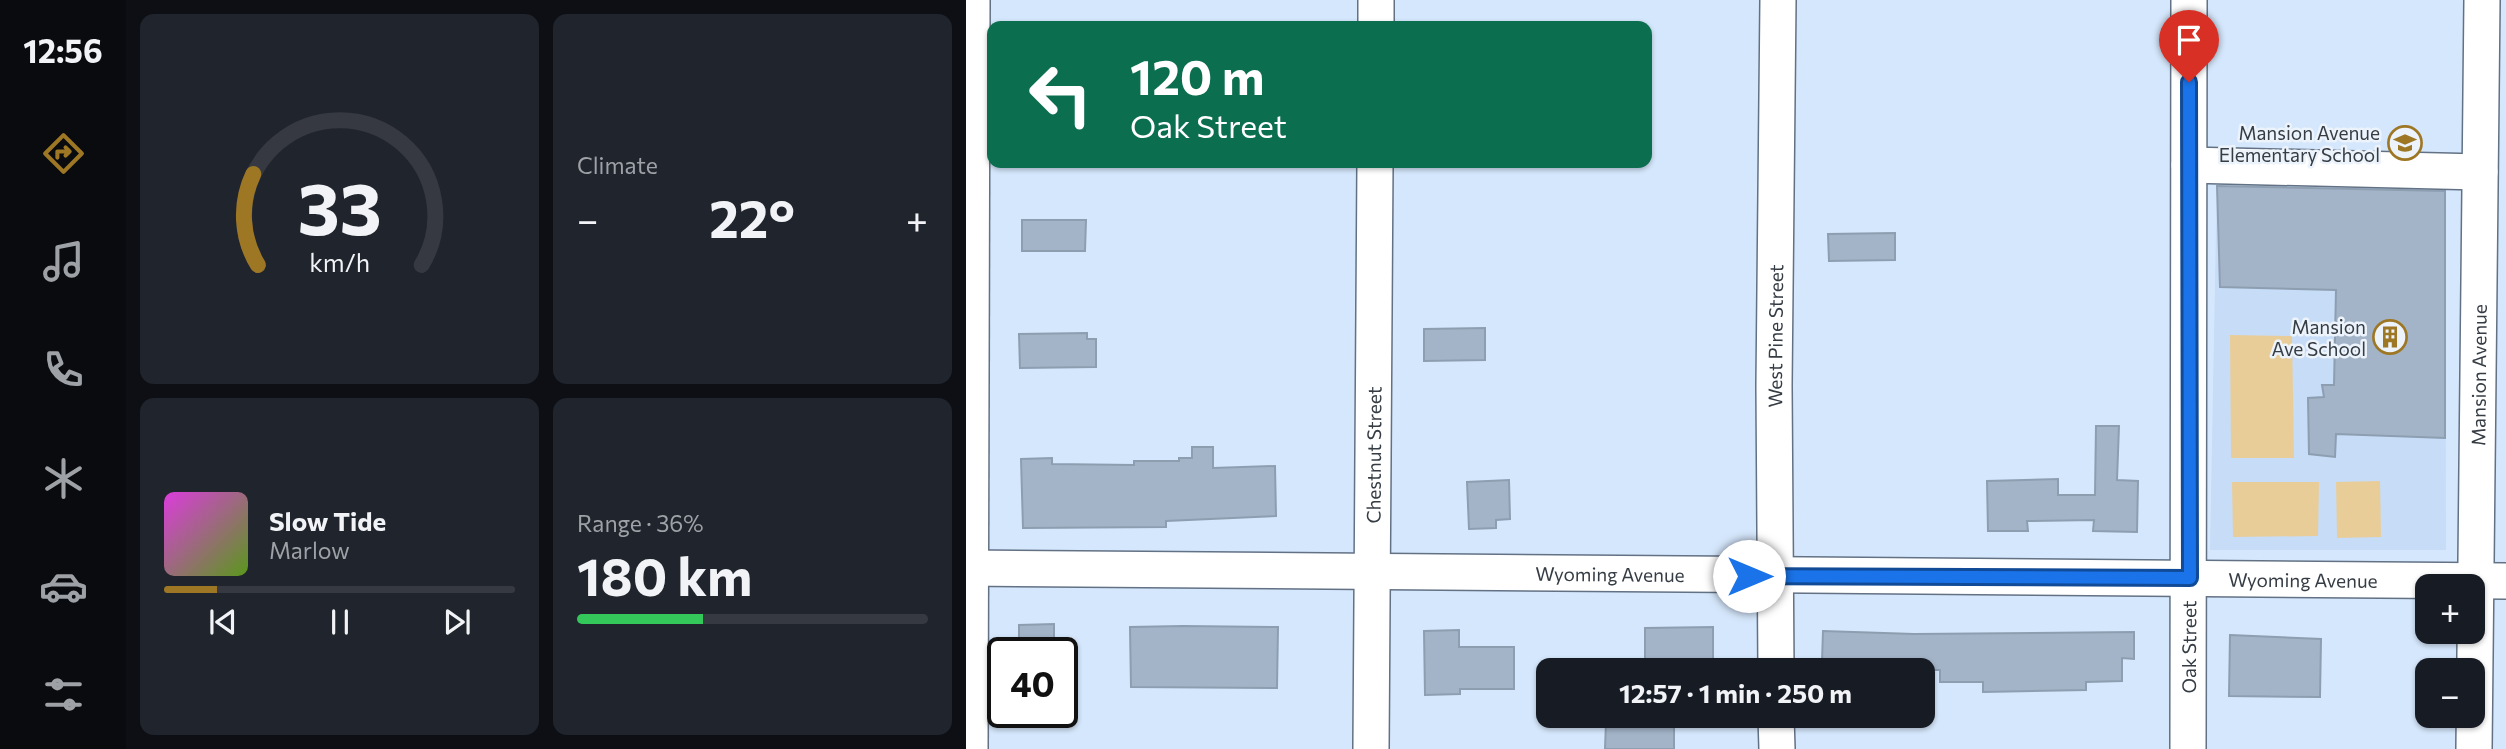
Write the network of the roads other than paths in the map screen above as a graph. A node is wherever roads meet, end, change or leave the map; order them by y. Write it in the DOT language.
graph roads {
  1 [pos="972,0"];
  2 [pos="1377,0"];
  3 [pos="1779,0"];
  4 [pos="2189,0"];
  5 [pos="2482,0"];
  6 [pos="1376,21"];
  7 [pos="969,154"];
  8 [pos="2189,165"];
  9 [pos="1375,168"];
  10 [pos="2480,172"];
  11 [pos="968,568"];
  12 [pos="1373,573"];
  13 [pos="1776,576"];
  14 [pos="2190,578"];
  15 [pos="2491,581"];
  16 [pos="1776,658"];
  17 [pos="1776,728"];
  18 [pos="970,749"];
  19 [pos="1371,749"];
  20 [pos="1777,749"];
  21 [pos="2188,749"];
  22 [pos="2474,749"];
  1 -- 7 [label="street"];
  2 -- 6 [label="street"];
  3 -- 13 [label="street, West Pine Street"];
  4 -- 8 [label="street, Oak Street"];
  5 -- 10 [label="street, Mansion Avenue"];
  7 -- 11 [label="street"];
  8 -- 10 [label="street"];
  8 -- 14 [label="street, Oak Street"];
  9 -- 12 [label="street, Chestnut Street"];
  10 -- 15 [label="street, Mansion Avenue"];
  11 -- 12 [label="street, Wyoming Avenue"];
  11 -- 18 [label="street"];
  12 -- 13 [label="street, Wyoming Avenue"];
  12 -- 19 [label="street, Chestnut Street"];
  13 -- 14 [label="street, Wyoming Avenue"];
  13 -- 16 [label="street, West Pine Street"];
  14 -- 15 [label="street, Wyoming Avenue"];
  14 -- 21 [label="street, Oak Street"];
  15 -- 22 [label="street, Mansion Avenue"];
  17 -- 20 [label="street"];
}
